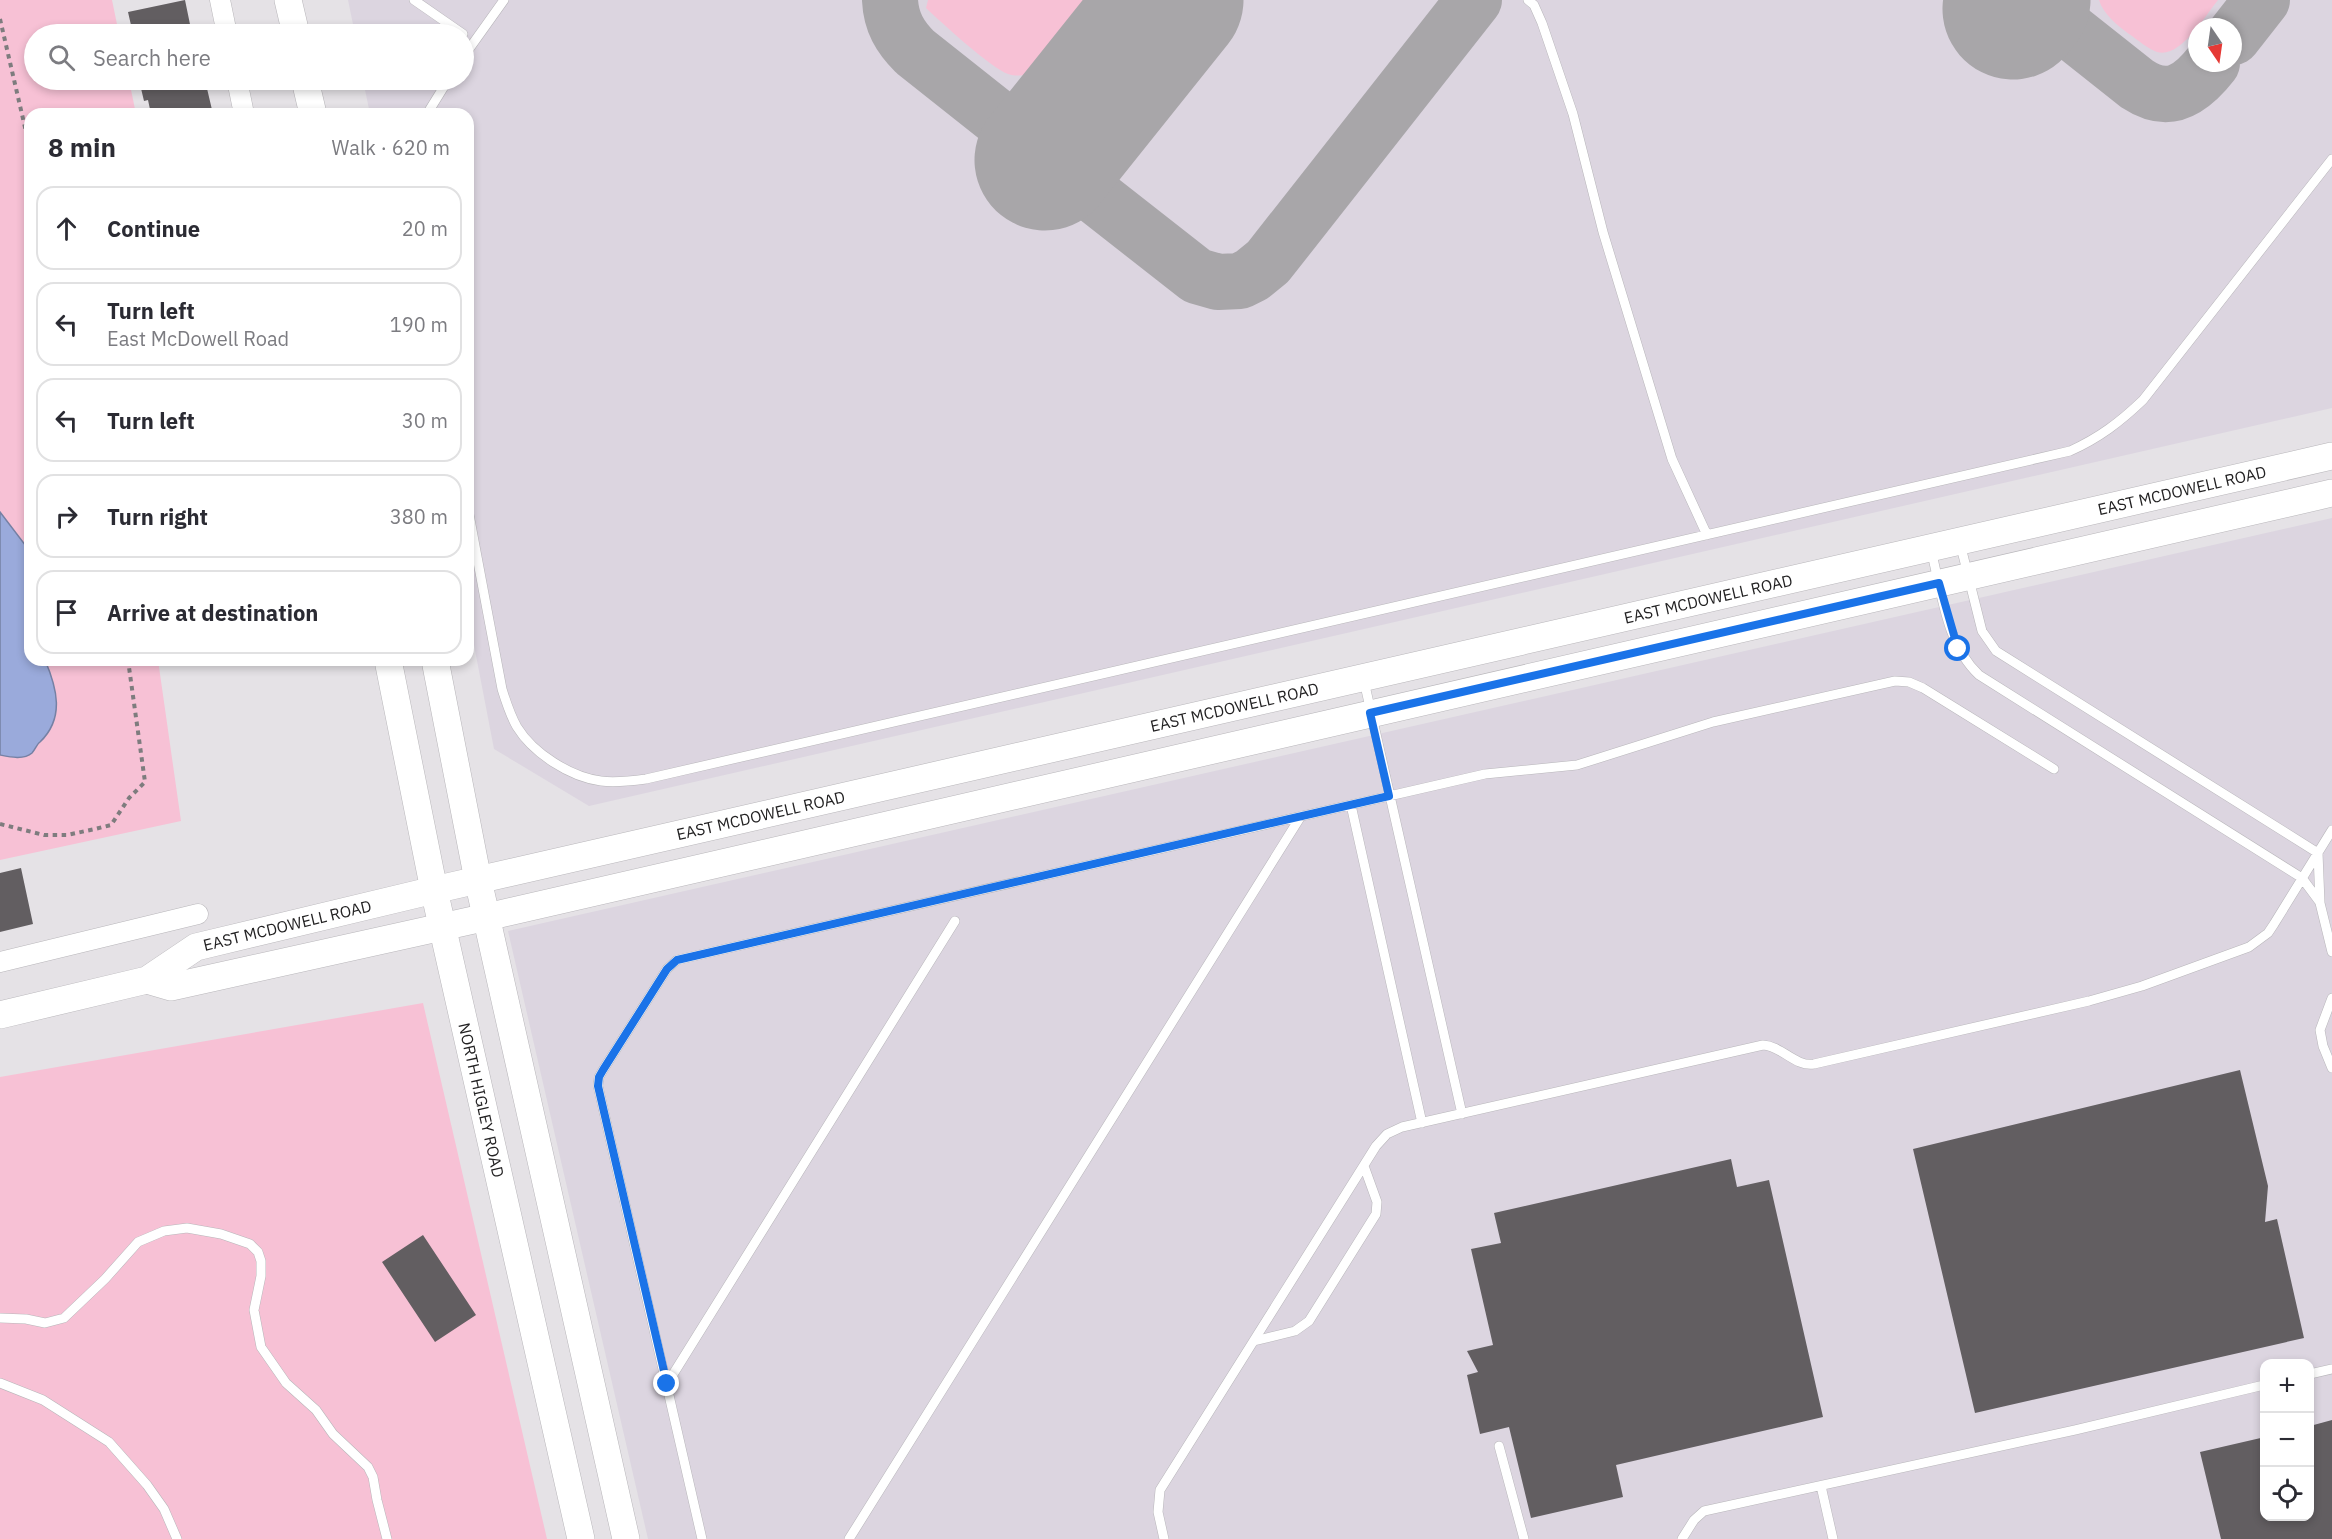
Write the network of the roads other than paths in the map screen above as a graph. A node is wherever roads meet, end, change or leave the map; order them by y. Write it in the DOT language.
graph roads {
  1 [pos="220,0"];
  2 [pos="288,0"];
  3 [pos="414,0"];
  4 [pos="504,0"];
  5 [pos="1528,0"];
  6 [pos="225,24"];
  7 [pos="294,24"];
  8 [pos="448,24"];
  9 [pos="474,42"];
  10 [pos="239,90"];
  11 [pos="308,90"];
  12 [pos="442,90"];
  13 [pos="243,108"];
  14 [pos="312,108"];
  15 [pos="431,108"];
  16 [pos="2332,159"];
  17 [pos="2332,456"];
  18 [pos="2332,492"];
  19 [pos="1707,535"];
  20 [pos="474,541"];
  21 [pos="1960,541"];
  22 [pos="1930,548"];
  23 [pos="1968,576"];
  24 [pos="1939,583"];
  25 [pos="389,666"];
  26 [pos="436,666"];
  27 [pos="1363,677"];
  28 [pos="1370,713"];
  29 [pos="2054,769"];
  30 [pos="1389,796"];
  31 [pos="1351,805"];
  32 [pos="1301,816"];
  33 [pos="2332,830"];
  34 [pos="2318,853"];
  35 [pos="2302,878"];
  36 [pos="478,879"];
  37 [pos="434,890"];
  38 [pos="2320,903"];
  39 [pos="198,914"];
  40 [pos="487,917"];
  41 [pos="955,921"];
  42 [pos="443,927"];
  43 [pos="2332,952"];
  44 [pos="0,962"];
  45 [pos="147,980"];
  46 [pos="2332,998"];
  47 [pos="0,1016"];
  48 [pos="2332,1068"];
  49 [pos="1462,1114"];
  50 [pos="1422,1123"];
  51 [pos="1364,1166"];
  52 [pos="0,1318"];
  53 [pos="1254,1341"];
  54 [pos="2332,1369"];
  55 [pos="2314,1373"];
  56 [pos="0,1383"];
  57 [pos="667,1384"];
  58 [pos="2260,1386"];
  59 [pos="1499,1446"];
  60 [pos="1821,1486"];
  61 [pos="177,1539"];
  62 [pos="387,1539"];
  63 [pos="581,1539"];
  64 [pos="626,1539"];
  65 [pos="702,1539"];
  66 [pos="849,1539"];
  67 [pos="1164,1539"];
  68 [pos="1524,1539"];
  69 [pos="1682,1539"];
  70 [pos="1833,1539"];
  1 -- 6 [label="street"];
  2 -- 7 [label="main road"];
  3 -- 8 [label="lane"];
  4 -- 9 [label="lane"];
  5 -- 19 [label="lane"];
  10 -- 13 [label="street"];
  11 -- 14 [label="main road"];
  12 -- 15 [label="lane"];
  16 -- 19 [label="lane"];
  17 -- 21 [label="main road, EAST MCDOWELL ROAD"];
  18 -- 23 [label="main road, EAST MCDOWELL ROAD"];
  19 -- 20 [label="lane"];
  21 -- 22 [label="main road, EAST MCDOWELL ROAD"];
  21 -- 23 [label="lane"];
  22 -- 24 [label="lane"];
  22 -- 27 [label="main road, EAST MCDOWELL ROAD"];
  23 -- 24 [label="main road, EAST MCDOWELL ROAD"];
  23 -- 34 [label="lane"];
  24 -- 28 [label="main road, EAST MCDOWELL ROAD"];
  24 -- 35 [label="lane"];
  25 -- 37 [label="main road, NORTH HIGLEY ROAD"];
  26 -- 36 [label="main road"];
  27 -- 28 [label="lane"];
  27 -- 36 [label="main road, EAST MCDOWELL ROAD"];
  28 -- 30 [label="lane"];
  28 -- 40 [label="main road, EAST MCDOWELL ROAD"];
  29 -- 30 [label="lane"];
  30 -- 31 [label="lane"];
  30 -- 49 [label="lane"];
  31 -- 32 [label="lane"];
  31 -- 50 [label="lane"];
  32 -- 57 [label="lane"];
  32 -- 66 [label="lane"];
  33 -- 34 [label="lane"];
  34 -- 35 [label="lane"];
  34 -- 38 [label="lane"];
  35 -- 38 [label="lane"];
  35 -- 49 [label="lane"];
  36 -- 37 [label="main road, EAST MCDOWELL ROAD"];
  36 -- 40 [label="main road"];
  37 -- 42 [label="main road, NORTH HIGLEY ROAD"];
  37 -- 45 [label="main road, EAST MCDOWELL ROAD"];
  38 -- 43 [label="lane"];
  39 -- 44 [label="street, EAST MCDOWELL ROAD"];
  40 -- 42 [label="main road, EAST MCDOWELL ROAD"];
  40 -- 64 [label="main road"];
  41 -- 57 [label="lane"];
  42 -- 45 [label="main road, EAST MCDOWELL ROAD"];
  42 -- 63 [label="main road, NORTH HIGLEY ROAD"];
  45 -- 47 [label="main road, EAST MCDOWELL ROAD"];
  46 -- 48 [label="lane"];
  49 -- 50 [label="lane"];
  50 -- 51 [label="lane"];
  51 -- 53 [label="lane"];
  51 -- 53 [label="lane"];
  52 -- 62 [label="lane"];
  53 -- 67 [label="lane"];
  54 -- 55 [label="lane"];
  56 -- 61 [label="lane"];
  57 -- 65 [label="lane"];
  58 -- 60 [label="lane"];
  59 -- 68 [label="lane"];
  60 -- 69 [label="lane"];
  60 -- 70 [label="lane"];
}
